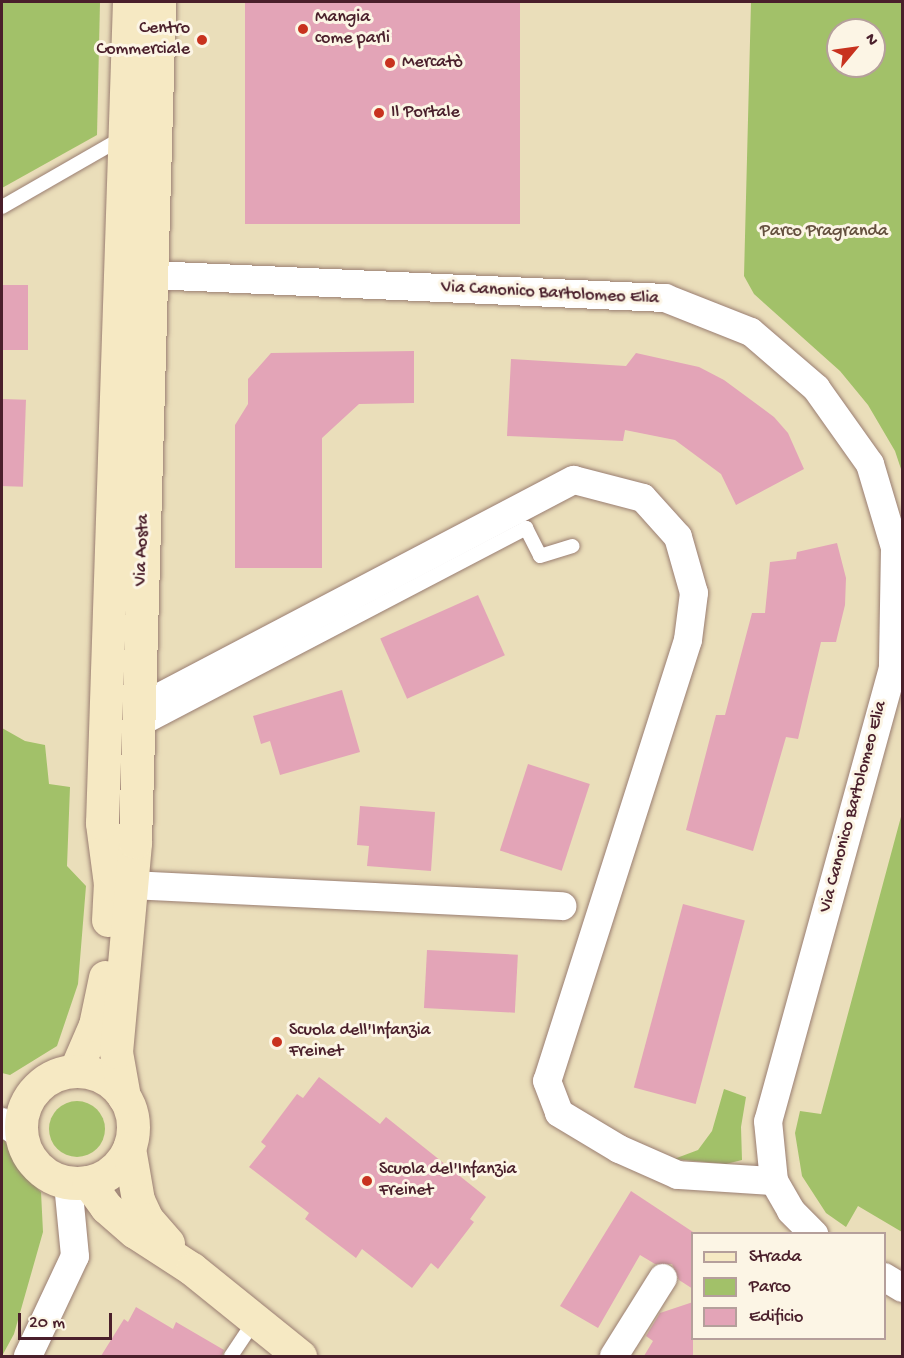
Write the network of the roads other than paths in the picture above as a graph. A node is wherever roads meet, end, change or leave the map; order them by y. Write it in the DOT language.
graph roads {
  1 [pos="159,2"];
  2 [pos="139,23"];
  3 [pos="122,138"];
  4 [pos="2,207"];
  5 [pos="151,275"];
  6 [pos="572,546"];
  7 [pos="139,719"];
  8 [pos="120,884"];
  9 [pos="562,906"];
  10 [pos="75,1071"];
  11 [pos="124,1097"];
  12 [pos="12,1119"];
  13 [pos="129,1148"];
  14 [pos="774,1181"];
  15 [pos="78,1182"];
  16 [pos="813,1232"];
  17 [pos="185,1263"];
  18 [pos="663,1278"];
  19 [pos="886,1278"];
  20 [pos="903,1288"];
  21 [pos="255,1320"];
  22 [pos="28,1356"];
  23 [pos="231,1356"];
  24 [pos="300,1356"];
  25 [pos="614,1356"];
  1 -- 2 [label="street, Via Aosta"];
  2 -- 3 [label="street, Via Aosta"];
  2 -- 5 [label="street, Via Aosta"];
  3 -- 4 [label="lane"];
  3 -- 8 [label="street, Via Aosta"];
  5 -- 7 [label="street, Via Aosta"];
  5 -- 14 [label="street, Via Canonico Bartolomeo Elia"];
  6 -- 7 [label="lane"];
  7 -- 8 [label="street, Via Aosta"];
  7 -- 14 [label="street"];
  8 -- 9 [label="street"];
  8 -- 10 [label="street, Via Aosta"];
  8 -- 11 [label="street, Via Aosta"];
  10 -- 11 [label="street"];
  10 -- 12 [label="street"];
  11 -- 13 [label="street"];
  12 -- 15 [label="street"];
  13 -- 15 [label="street"];
  13 -- 17 [label="street"];
  14 -- 16 [label="street, Via Canonico Bartolomeo Elia"];
  15 -- 17 [label="street"];
  15 -- 22 [label="street"];
  17 -- 21 [label="street"];
  18 -- 25 [label="street"];
  19 -- 20 [label="street"];
  21 -- 23 [label="lane"];
  21 -- 24 [label="street"];
}
